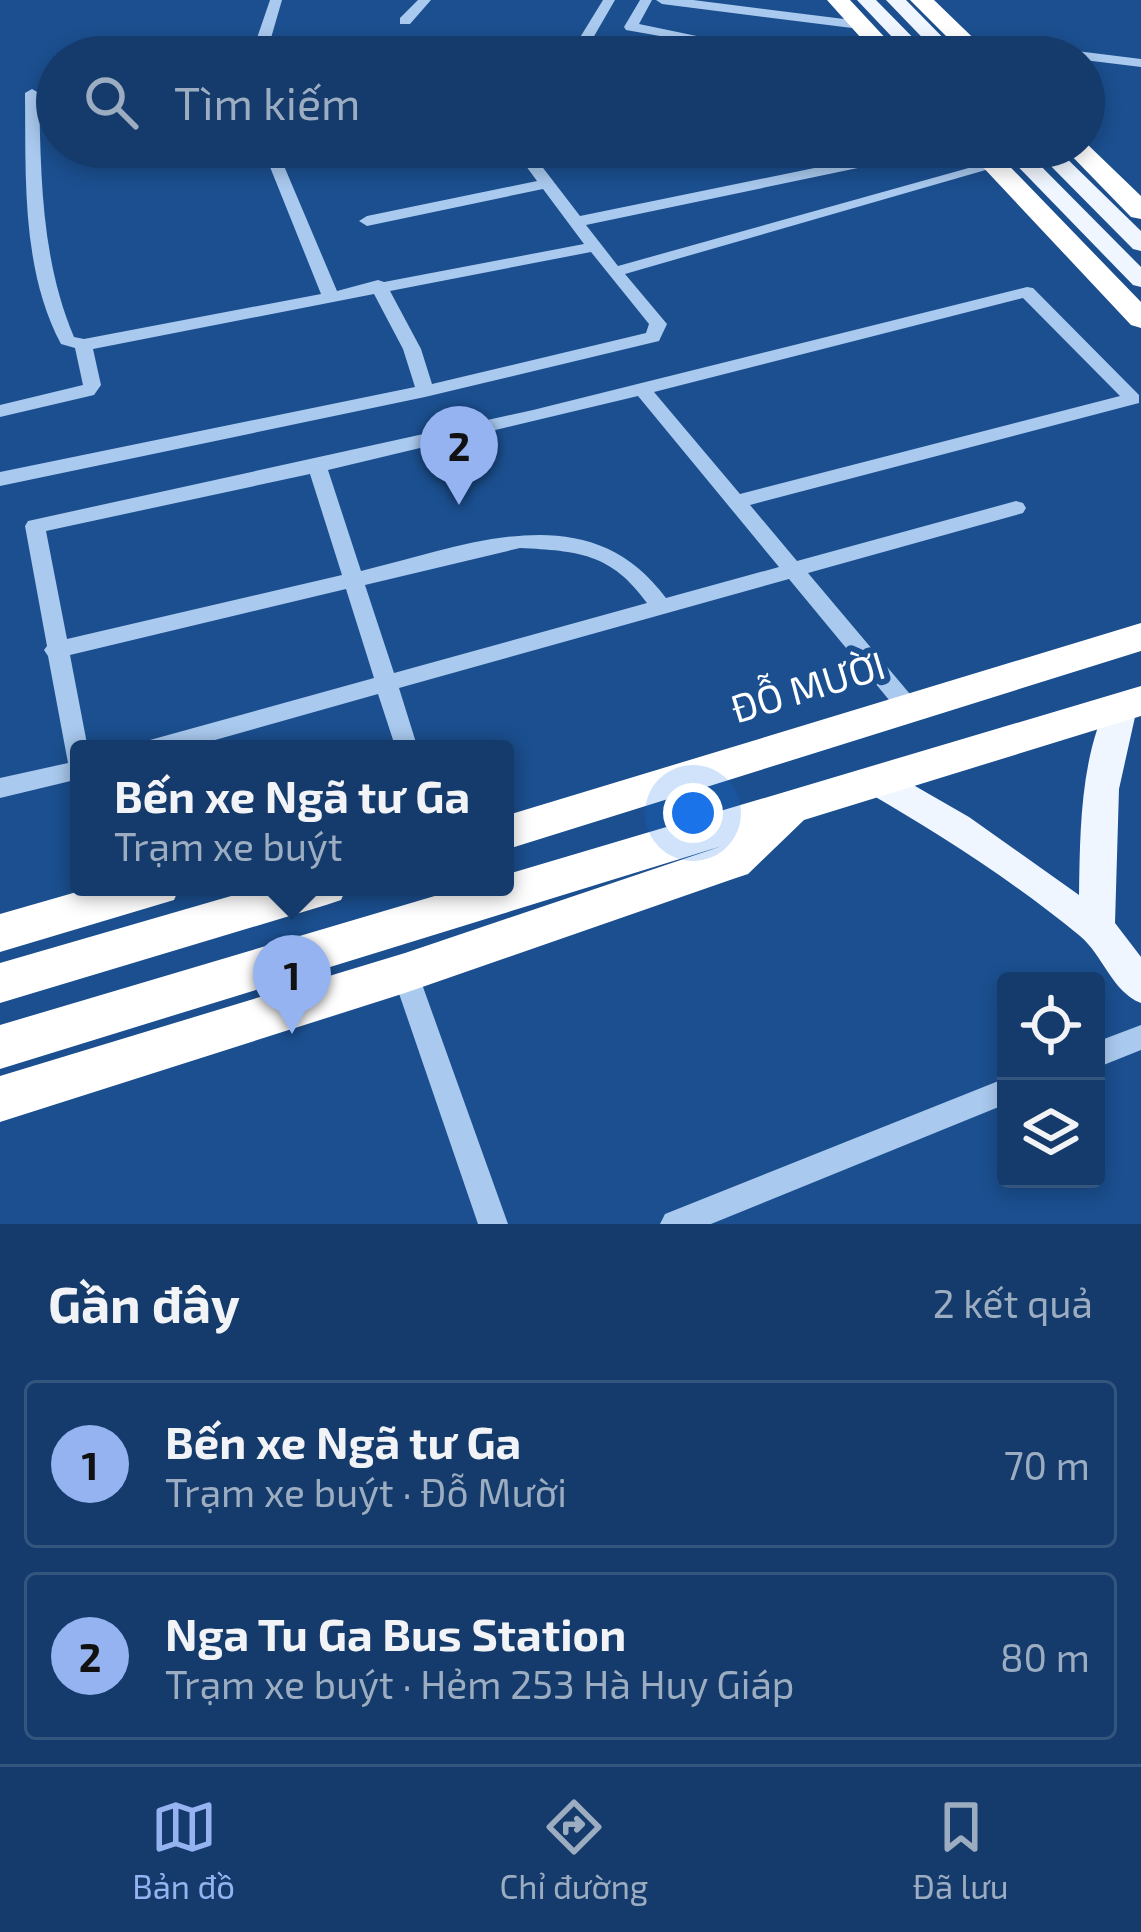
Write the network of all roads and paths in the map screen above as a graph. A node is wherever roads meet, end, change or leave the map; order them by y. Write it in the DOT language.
graph roads {
  1 [pos="277,0"];
  2 [pos="425,0"];
  3 [pos="610,0"];
  4 [pos="646,0"];
  5 [pos="662,0"];
  6 [pos="838,0"];
  7 [pos="866,0"];
  8 [pos="895,0"];
  9 [pos="921,0"];
  10 [pos="404,21"];
  11 [pos="860,25"];
  12 [pos="265,36"];
  13 [pos="588,36"];
  14 [pos="682,36"];
  15 [pos="871,36"];
  16 [pos="901,36"];
  17 [pos="944,36"];
  18 [pos="952,36"];
  19 [pos="1105,61"];
  20 [pos="1141,63"];
  21 [pos="32,94"];
  22 [pos="277,168"];
  23 [pos="535,168"];
  24 [pos="837,168"];
  25 [pos="946,168"];
  26 [pos="1007,168"];
  27 [pos="1011,168"];
  28 [pos="1064,168"];
  29 [pos="1097,168"];
  30 [pos="547,183"];
  31 [pos="1141,211"];
  32 [pos="367,220"];
  33 [pos="576,222"];
  34 [pos="1141,244"];
  35 [pos="592,247"];
  36 [pos="614,272"];
  37 [pos="1141,280"];
  38 [pos="378,285"];
  39 [pos="330,295"];
  40 [pos="1141,319"];
  41 [pos="83,345"];
  42 [pos="425,391"];
  43 [pos="644,392"];
  44 [pos="0,411"];
  45 [pos="318,469"];
  46 [pos="0,479"];
  47 [pos="736,502"];
  48 [pos="1016,508"];
  49 [pos="792,568"];
  50 [pos="352,579"];
  51 [pos="660,605"];
  52 [pos="1141,637"];
  53 [pos="55,650"];
  54 [pos="385,681"];
  55 [pos="1131,705"];
  56 [pos="907,706"];
  57 [pos="74,740"];
  58 [pos="181,740"];
  59 [pos="404,740"];
  60 [pos="70,769"];
  61 [pos="877,782"];
  62 [pos="0,788"];
  63 [pos="799,804"];
  64 [pos="514,830"];
  65 [pos="514,881"];
  66 [pos="128,896"];
  67 [pos="295,896"];
  68 [pos="455,897"];
  69 [pos="1097,928"];
  70 [pos="0,933"];
  71 [pos="476,949"];
  72 [pos="405,974"];
  73 [pos="0,983"];
  74 [pos="1141,986"];
  75 [pos="1141,1037"];
  76 [pos="0,1048"];
  77 [pos="1105,1051"];
  78 [pos="997,1095"];
  79 [pos="0,1100"];
  80 [pos="493,1224"];
  81 [pos="675,1224"];
  1 -- 12 [label="street"];
  2 -- 10 [label="street"];
  3 -- 13 [label="street"];
  4 -- 14 [label="street"];
  5 -- 11 [label="street"];
  6 -- 11 [label="highway"];
  7 -- 16 [label="main road"];
  8 -- 17 [label="main road"];
  9 -- 18 [label="highway"];
  11 -- 15 [label="highway"];
  19 -- 20 [label="street"];
  21 -- 41 [label="street"];
  22 -- 39 [label="street"];
  23 -- 30 [label="street"];
  24 -- 33 [label="street"];
  25 -- 36 [label="street"];
  26 -- 40 [label="highway"];
  27 -- 37 [label="main road"];
  28 -- 34 [label="main road"];
  29 -- 31 [label="highway"];
  30 -- 32 [label="street"];
  30 -- 33 [label="street"];
  33 -- 35 [label="street"];
  35 -- 36 [label="street"];
  35 -- 38 [label="street"];
  36 -- 42 [label="street"];
  38 -- 39 [label="street"];
  38 -- 42 [label="street"];
  39 -- 41 [label="street"];
  41 -- 44 [label="street"];
  42 -- 46 [label="street"];
  43 -- 45 [label="street"];
  43 -- 47 [label="street"];
  43 -- 47 [label="street"];
  45 -- 50 [label="street"];
  45 -- 53 [label="street"];
  47 -- 49 [label="street"];
  48 -- 49 [label="street"];
  49 -- 51 [label="street"];
  49 -- 56 [label="street"];
  50 -- 51 [label="street"];
  50 -- 53 [label="street"];
  50 -- 54 [label="street"];
  51 -- 54 [label="street"];
  52 -- 56 [label="highway, ĐỖ MƯỜI"];
  53 -- 57 [label="street"];
  54 -- 58 [label="street"];
  54 -- 59 [label="street"];
  55 -- 61 [label="highway"];
  55 -- 69 [label="main road"];
  56 -- 64 [label="highway, ĐỖ MƯỜI"];
  60 -- 62 [label="street"];
  61 -- 63 [label="highway"];
  61 -- 69 [label="main road"];
  63 -- 65 [label="highway"];
  63 -- 71 [label="highway"];
  66 -- 70 [label="highway"];
  67 -- 73 [label="highway"];
  68 -- 71 [label="highway"];
  68 -- 76 [label="highway"];
  69 -- 74 [label="main road"];
  71 -- 72 [label="highway"];
  72 -- 79 [label="highway"];
  72 -- 80 [label="street"];
  75 -- 77 [label="street"];
  78 -- 81 [label="street"];
}
